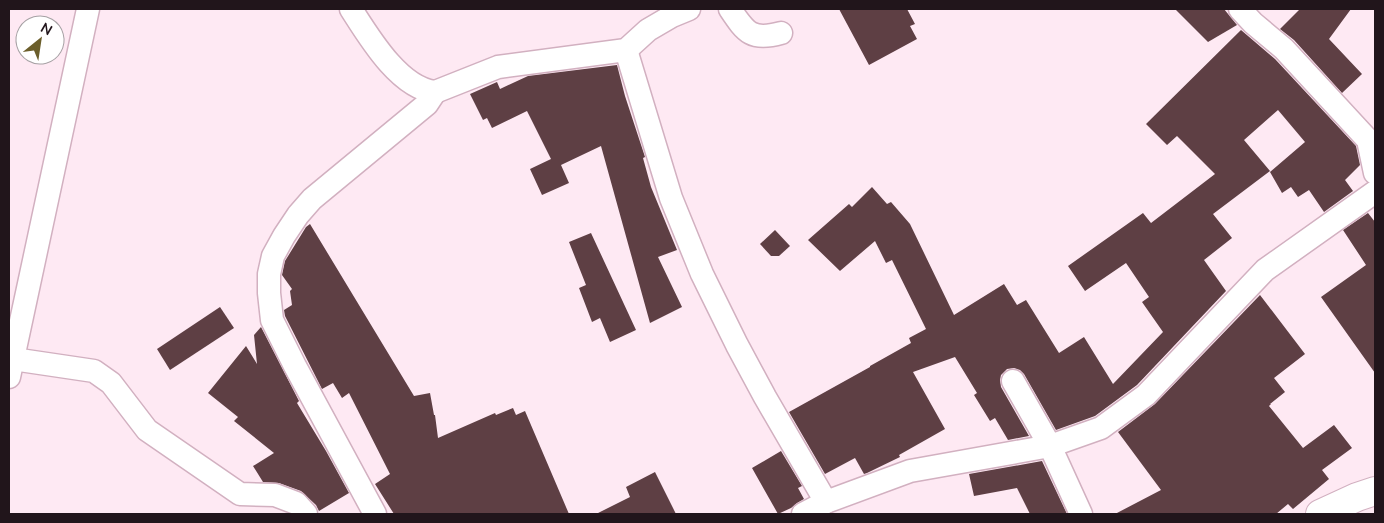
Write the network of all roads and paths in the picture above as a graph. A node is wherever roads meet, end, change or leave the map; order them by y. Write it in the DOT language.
graph roads {
  1 [pos="88,9"];
  2 [pos="351,9"];
  3 [pos="689,9"];
  4 [pos="730,9"];
  5 [pos="1240,9"];
  6 [pos="781,33"];
  7 [pos="626,50"];
  8 [pos="435,92"];
  9 [pos="1372,135"];
  10 [pos="1375,173"];
  11 [pos="1375,192"];
  12 [pos="11,368"];
  13 [pos="1013,381"];
  14 [pos="1050,446"];
  15 [pos="1375,491"];
  16 [pos="826,502"];
  17 [pos="366,511"];
  18 [pos="306,514"];
  19 [pos="804,514"];
  20 [pos="1080,514"];
  21 [pos="1320,514"];
  1 -- 12 [label="street"];
  2 -- 8 [label="street"];
  3 -- 7 [label="street"];
  4 -- 6 [label="street"];
  5 -- 9 [label="street"];
  7 -- 8 [label="street"];
  7 -- 16 [label="street"];
  8 -- 17 [label="street"];
  9 -- 10 [label="street"];
  11 -- 14 [label="street"];
  12 -- 18 [label="street"];
  13 -- 14 [label="street"];
  14 -- 16 [label="street"];
  14 -- 20 [label="street"];
  15 -- 21 [label="street"];
  16 -- 19 [label="street"];
}
